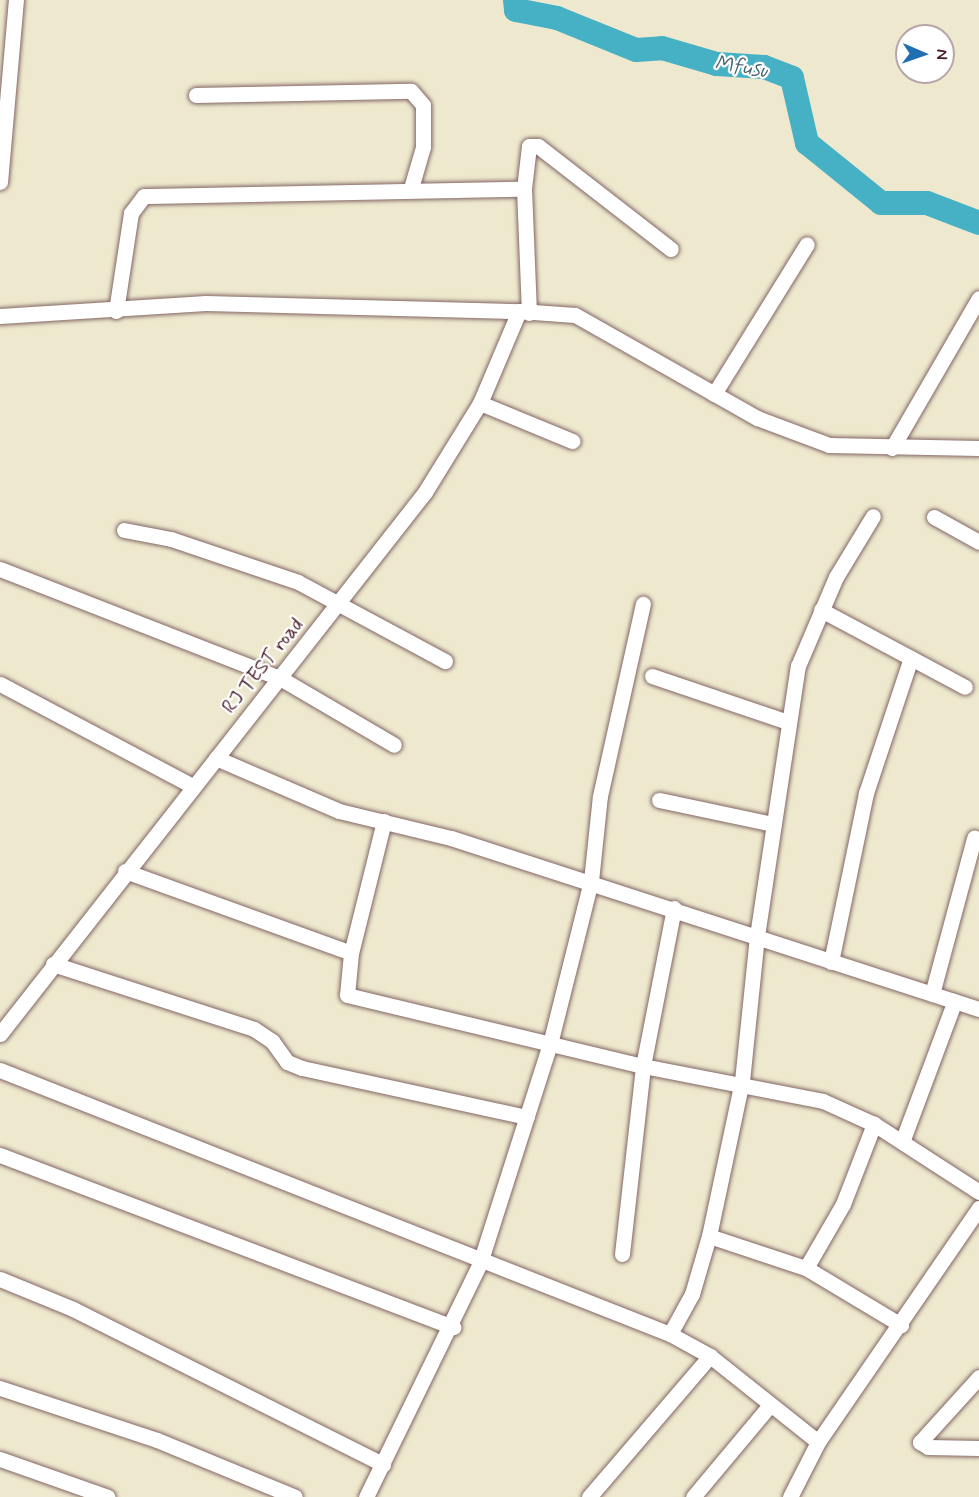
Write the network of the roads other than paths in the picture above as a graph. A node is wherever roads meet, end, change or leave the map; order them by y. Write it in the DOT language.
graph roads {
  1 [pos="16,0"];
  2 [pos="196,95"];
  3 [pos="0,182"];
  4 [pos="411,188"];
  5 [pos="524,189"];
  6 [pos="807,244"];
  7 [pos="671,249"];
  8 [pos="979,298"];
  9 [pos="116,311"];
  10 [pos="524,312"];
  11 [pos="0,316"];
  12 [pos="714,394"];
  13 [pos="480,403"];
  14 [pos="572,441"];
  15 [pos="979,447"];
  16 [pos="892,448"];
  17 [pos="873,516"];
  18 [pos="934,517"];
  19 [pos="124,530"];
  20 [pos="979,542"];
  21 [pos="0,569"];
  22 [pos="644,604"];
  23 [pos="337,607"];
  24 [pos="821,610"];
  25 [pos="911,658"];
  26 [pos="445,661"];
  27 [pos="652,676"];
  28 [pos="280,678"];
  29 [pos="0,684"];
  30 [pos="965,687"];
  31 [pos="788,722"];
  32 [pos="394,745"];
  33 [pos="216,758"];
  34 [pos="193,786"];
  35 [pos="659,800"];
  36 [pos="384,821"];
  37 [pos="773,824"];
  38 [pos="974,838"];
  39 [pos="125,872"];
  40 [pos="591,881"];
  41 [pos="674,908"];
  42 [pos="757,936"];
  43 [pos="351,952"];
  44 [pos="831,962"];
  45 [pos="53,964"];
  46 [pos="932,994"];
  47 [pos="954,1003"];
  48 [pos="979,1009"];
  49 [pos="0,1034"];
  50 [pos="550,1044"];
  51 [pos="643,1066"];
  52 [pos="0,1070"];
  53 [pos="742,1081"];
  54 [pos="528,1117"];
  55 [pos="874,1124"];
  56 [pos="902,1142"];
  57 [pos="0,1155"];
  58 [pos="979,1192"];
  59 [pos="979,1208"];
  60 [pos="709,1236"];
  61 [pos="622,1254"];
  62 [pos="480,1263"];
  63 [pos="806,1268"];
  64 [pos="0,1279"];
  65 [pos="901,1325"];
  66 [pos="453,1327"];
  67 [pos="670,1334"];
  68 [pos="710,1356"];
  69 [pos="979,1377"];
  70 [pos="0,1388"];
  71 [pos="770,1405"];
  72 [pos="818,1442"];
  73 [pos="979,1448"];
  74 [pos="0,1459"];
  75 [pos="383,1464"];
  76 [pos="261,1492"];
  77 [pos="108,1497"];
  78 [pos="295,1497"];
  79 [pos="366,1497"];
  80 [pos="589,1497"];
  81 [pos="693,1497"];
  82 [pos="790,1497"];
  1 -- 3 [label="street"];
  2 -- 4 [label="street"];
  4 -- 5 [label="street"];
  4 -- 9 [label="street"];
  5 -- 7 [label="street"];
  5 -- 10 [label="street"];
  6 -- 12 [label="street"];
  8 -- 16 [label="street"];
  9 -- 10 [label="street"];
  9 -- 11 [label="street"];
  10 -- 12 [label="street"];
  10 -- 13 [label="street, RJ TEST road"];
  12 -- 16 [label="street"];
  13 -- 14 [label="street"];
  13 -- 23 [label="street, RJ TEST road"];
  15 -- 16 [label="street"];
  17 -- 24 [label="street"];
  18 -- 20 [label="street"];
  19 -- 23 [label="street"];
  21 -- 28 [label="street"];
  22 -- 40 [label="street"];
  23 -- 26 [label="street"];
  23 -- 28 [label="street, RJ TEST road"];
  24 -- 25 [label="street"];
  24 -- 31 [label="street"];
  25 -- 30 [label="street"];
  25 -- 44 [label="street"];
  27 -- 31 [label="street"];
  28 -- 32 [label="street"];
  28 -- 33 [label="street, RJ TEST road"];
  29 -- 34 [label="street"];
  31 -- 37 [label="street"];
  33 -- 34 [label="street, RJ TEST road"];
  33 -- 36 [label="street"];
  34 -- 39 [label="street, RJ TEST road"];
  35 -- 37 [label="street"];
  36 -- 40 [label="street"];
  36 -- 43 [label="street"];
  37 -- 42 [label="street"];
  38 -- 46 [label="street"];
  39 -- 43 [label="street"];
  39 -- 45 [label="street, RJ TEST road"];
  40 -- 41 [label="street"];
  40 -- 50 [label="street"];
  41 -- 42 [label="street"];
  41 -- 51 [label="street"];
  42 -- 44 [label="street"];
  42 -- 53 [label="street"];
  43 -- 50 [label="street"];
  44 -- 46 [label="street"];
  45 -- 49 [label="street, RJ TEST road"];
  45 -- 54 [label="street"];
  46 -- 47 [label="street"];
  47 -- 48 [label="street"];
  47 -- 56 [label="street"];
  50 -- 51 [label="street"];
  50 -- 54 [label="street"];
  51 -- 53 [label="street"];
  51 -- 61 [label="street"];
  52 -- 62 [label="street"];
  53 -- 55 [label="street"];
  53 -- 60 [label="street"];
  54 -- 62 [label="street"];
  55 -- 56 [label="street"];
  55 -- 63 [label="street"];
  56 -- 58 [label="street"];
  57 -- 66 [label="street"];
  59 -- 65 [label="street"];
  60 -- 63 [label="street"];
  60 -- 67 [label="street"];
  62 -- 66 [label="street"];
  62 -- 67 [label="street"];
  63 -- 65 [label="street"];
  64 -- 75 [label="street"];
  65 -- 72 [label="street"];
  66 -- 75 [label="street"];
  67 -- 68 [label="street"];
  68 -- 71 [label="street"];
  68 -- 80 [label="street"];
  69 -- 73 [label="street"];
  70 -- 76 [label="street"];
  71 -- 72 [label="street"];
  71 -- 81 [label="street"];
  72 -- 82 [label="street"];
  74 -- 77 [label="street"];
  75 -- 79 [label="street"];
  76 -- 78 [label="street"];
}
